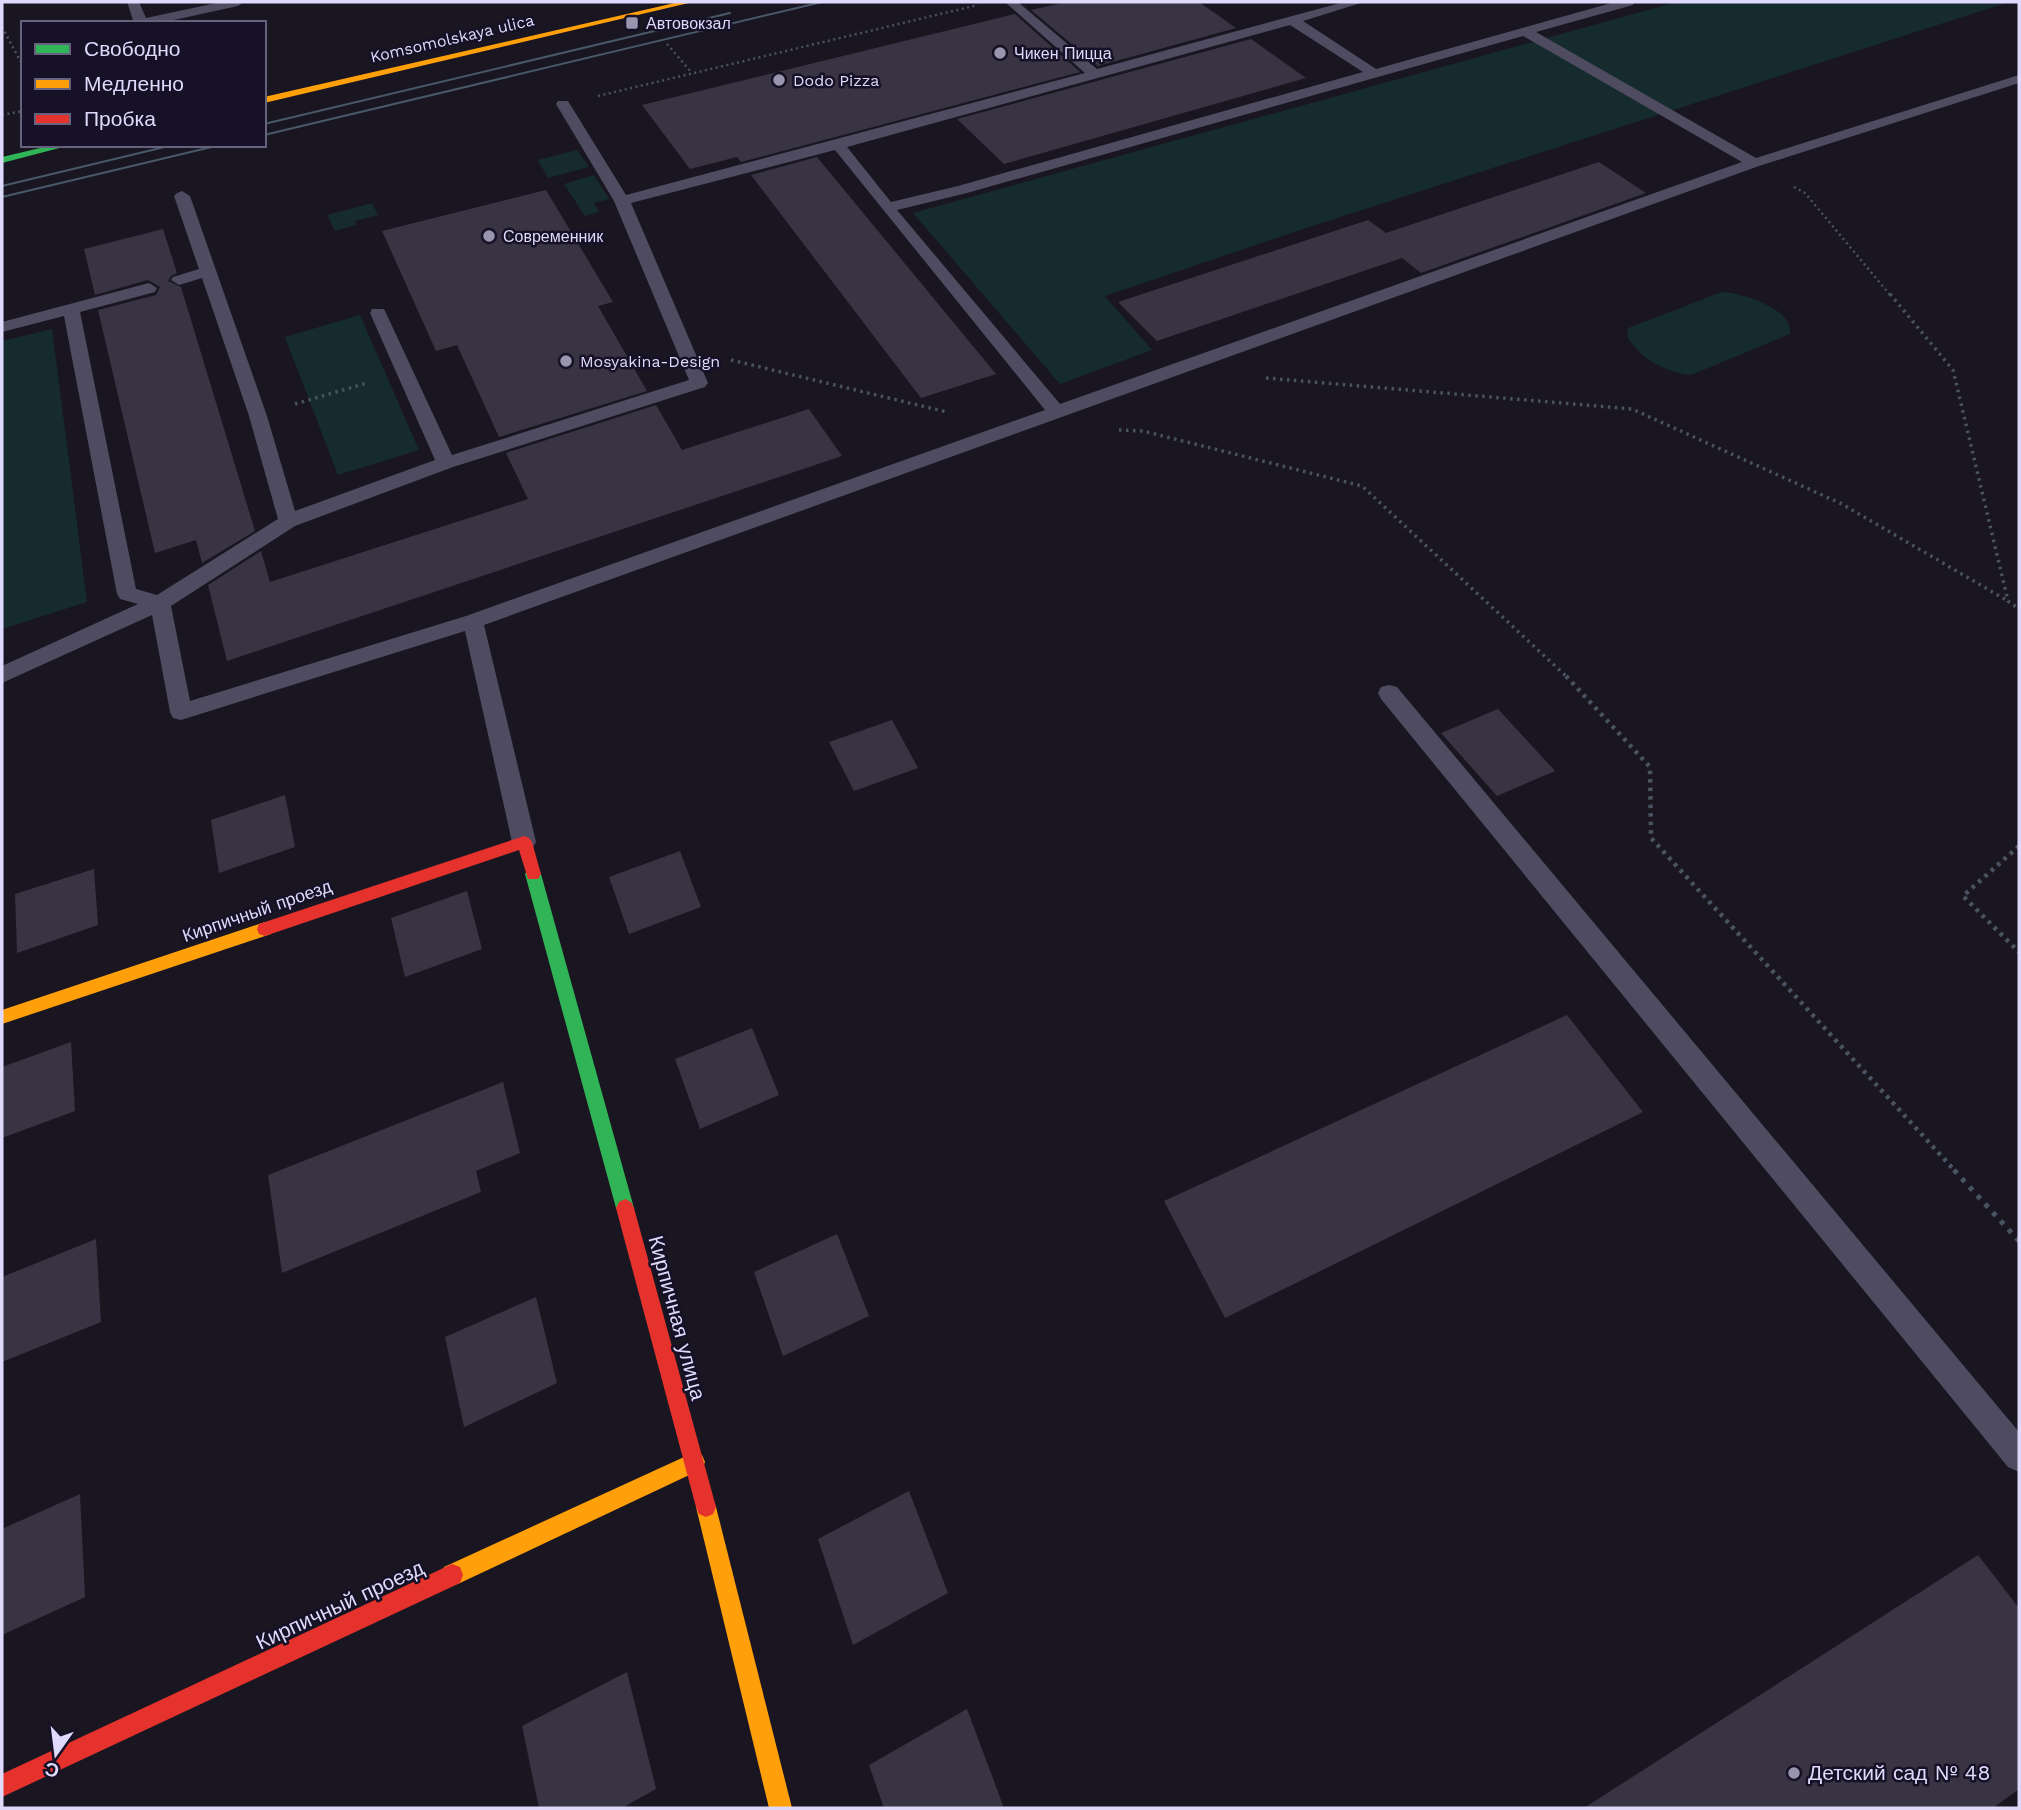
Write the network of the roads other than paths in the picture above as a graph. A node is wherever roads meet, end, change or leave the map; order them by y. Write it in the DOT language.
graph roads {
  1 [pos="133,2"];
  2 [pos="238,2"];
  3 [pos="689,2"];
  4 [pos="1011,2"];
  5 [pos="1358,2"];
  6 [pos="1629,2"];
  7 [pos="1292,20"];
  8 [pos="140,21"];
  9 [pos="150,21"];
  10 [pos="1525,31"];
  11 [pos="1093,74"];
  12 [pos="1375,74"];
  13 [pos="2019,79"];
  14 [pos="266,100"];
  15 [pos="563,104"];
  16 [pos="838,145"];
  17 [pos="57,147"];
  18 [pos="2,160"];
  19 [pos="1754,163"];
  20 [pos="182,197"];
  21 [pos="622,201"];
  22 [pos="887,208"];
  23 [pos="209,271"];
  24 [pos="179,279"];
  25 [pos="149,288"];
  26 [pos="71,309"];
  27 [pos="378,313"];
  28 [pos="2,327"];
  29 [pos="1058,412"];
  30 [pos="446,463"];
  31 [pos="288,521"];
  32 [pos="160,603"];
  33 [pos="473,621"];
  34 [pos="2,675"];
  35 [pos="1389,693"];
  36 [pos="524,842"];
  37 [pos="2,1017"];
  38 [pos="2019,1456"];
  39 [pos="695,1462"];
  40 [pos="2,1786"];
  41 [pos="781,1808"];
  1 -- 8 [label="lane"];
  2 -- 9 [label="lane"];
  3 -- 14 [label="street, Komsomolskaya ulica"];
  4 -- 11 [label="lane"];
  5 -- 7 [label="lane"];
  6 -- 10 [label="lane"];
  7 -- 11 [label="lane"];
  7 -- 12 [label="lane"];
  10 -- 12 [label="lane"];
  10 -- 19 [label="lane"];
  11 -- 16 [label="lane"];
  12 -- 22 [label="lane"];
  13 -- 19 [label="lane"];
  15 -- 21 [label="lane"];
  16 -- 21 [label="lane"];
  16 -- 22 [label="lane"];
  17 -- 18 [label="street"];
  19 -- 29 [label="lane"];
  20 -- 23 [label="lane"];
  21 -- 30 [label="lane"];
  22 -- 29 [label="lane"];
  23 -- 24 [label="lane"];
  23 -- 31 [label="lane"];
  25 -- 26 [label="lane"];
  26 -- 28 [label="lane"];
  26 -- 32 [label="lane"];
  27 -- 30 [label="lane"];
  29 -- 33 [label="lane"];
  30 -- 31 [label="lane"];
  31 -- 32 [label="lane"];
  32 -- 33 [label="lane"];
  32 -- 34 [label="lane"];
  33 -- 36 [label="lane"];
  35 -- 38 [label="lane"];
  36 -- 37 [label="street, Кирпичный проезд"];
  36 -- 39 [label="street, Кирпичная улица"];
  39 -- 40 [label="street, Кирпичный проезд"];
  39 -- 41 [label="street, Кирпичная улица"];
}
